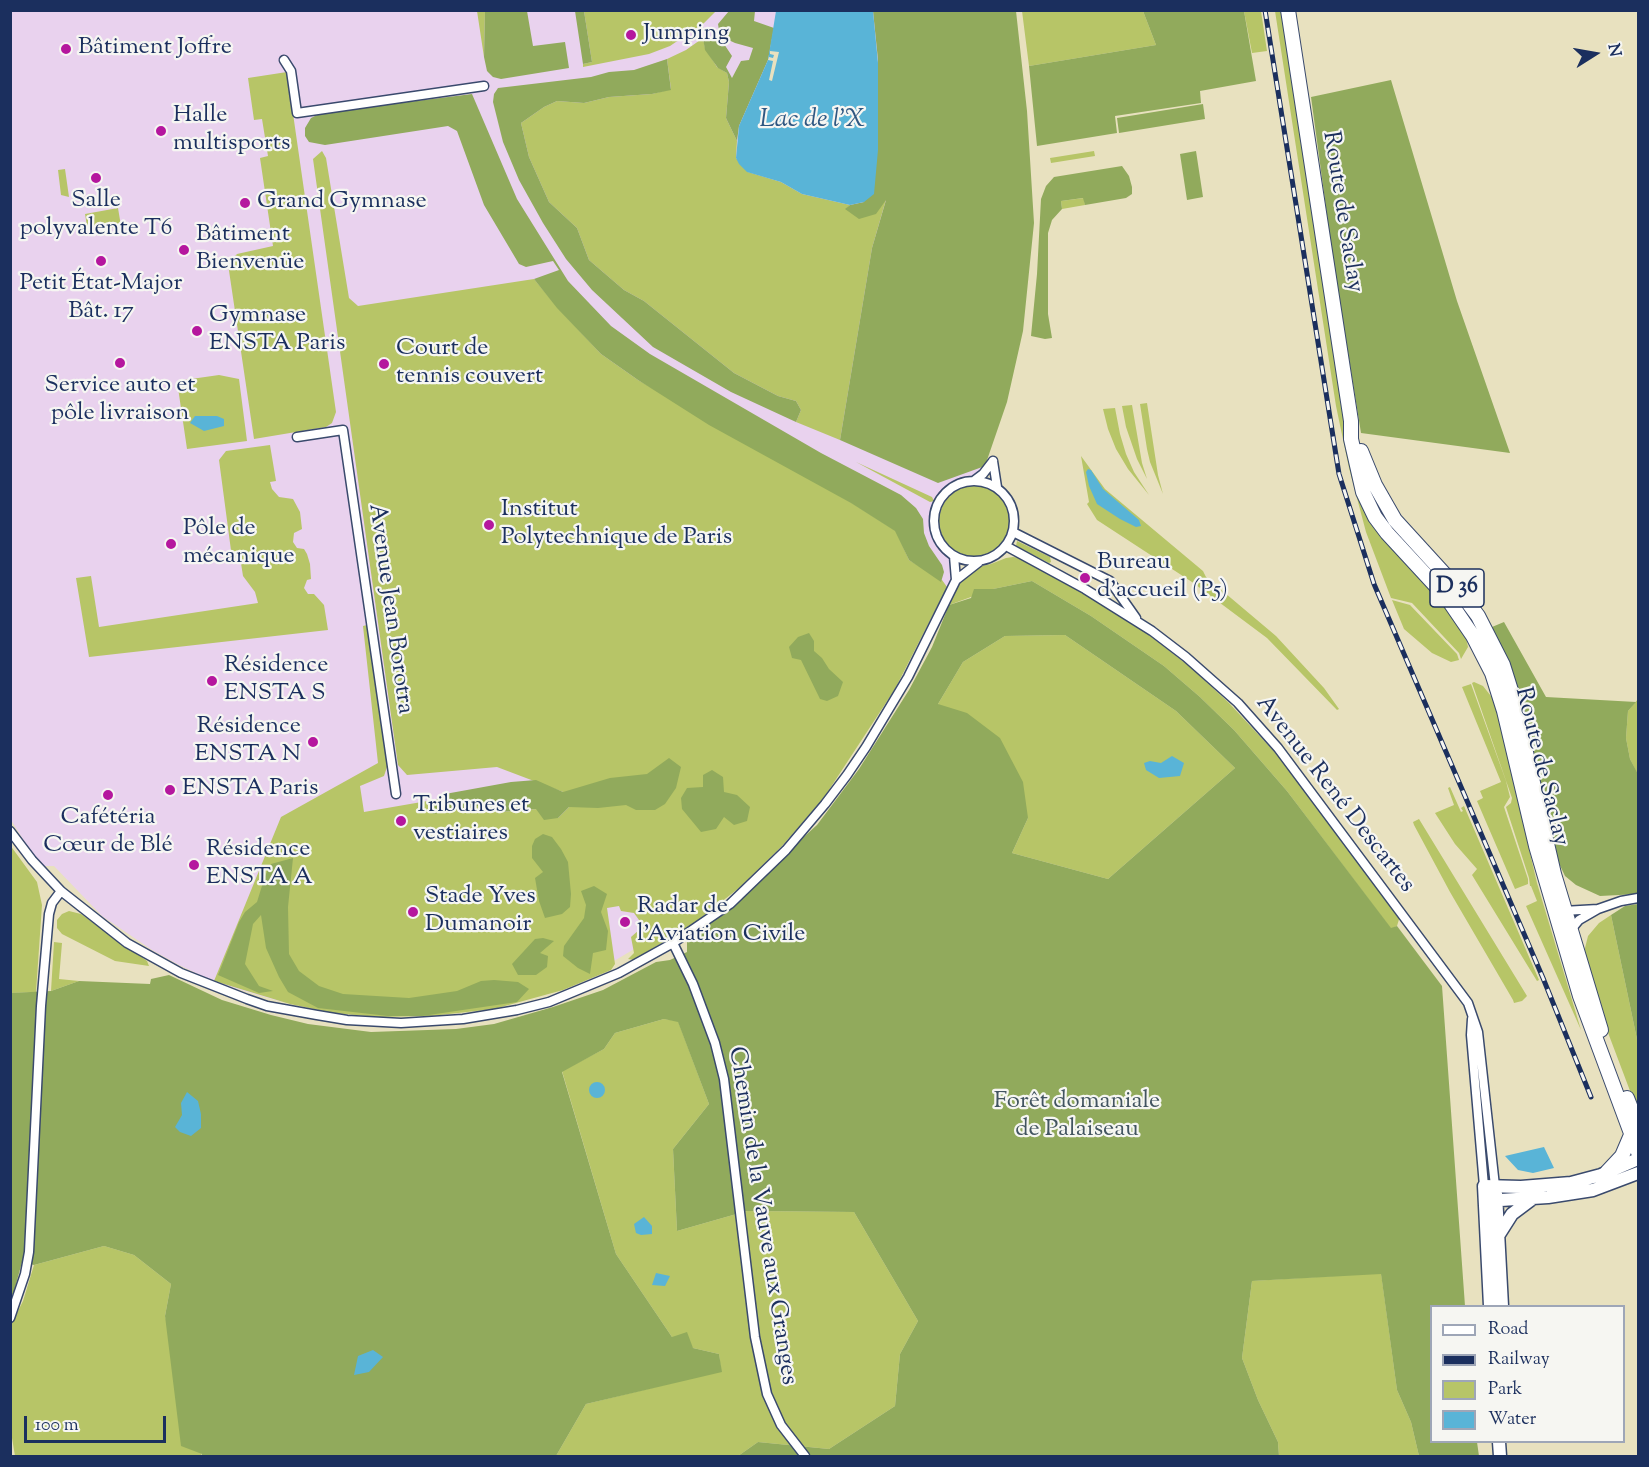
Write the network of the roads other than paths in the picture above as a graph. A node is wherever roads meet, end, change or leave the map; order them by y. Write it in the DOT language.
graph roads {
  1 [pos="1288,10"];
  2 [pos="284,60"];
  3 [pos="484,86"];
  4 [pos="297,437"];
  5 [pos="975,480"];
  6 [pos="997,487"];
  7 [pos="1013,532"];
  8 [pos="1006,546"];
  9 [pos="954,556"];
  10 [pos="979,561"];
  11 [pos="956,580"];
  12 [pos="1138,621"];
  13 [pos="396,794"];
  14 [pos="10,831"];
  15 [pos="61,891"];
  16 [pos="1638,898"];
  17 [pos="1598,909"];
  18 [pos="1560,911"];
  19 [pos="1567,935"];
  20 [pos="673,943"];
  21 [pos="1635,1131"];
  22 [pos="1638,1152"];
  23 [pos="1638,1159"];
  24 [pos="1607,1172"];
  25 [pos="1638,1173"];
  26 [pos="1489,1186"];
  27 [pos="1533,1198"];
  28 [pos="1490,1201"];
  29 [pos="1497,1237"];
  30 [pos="1490,1305"];
  31 [pos="1502,1305"];
  32 [pos="10,1317"];
  33 [pos="805,1456"];
  1 -- 18 [label="main road, Route de Saclay / D 36"];
  2 -- 3 [label="street"];
  4 -- 13 [label="street, Avenue Jean Borotra"];
  5 -- 6 [label="street"];
  5 -- 6 [label="street"];
  5 -- 9 [label="street"];
  6 -- 7 [label="street"];
  7 -- 8 [label="street"];
  7 -- 12 [label="street, Avenue René Descartes"];
  8 -- 10 [label="street"];
  8 -- 12 [label="street, Avenue René Descartes"];
  9 -- 10 [label="street"];
  9 -- 11 [label="street"];
  10 -- 11 [label="street"];
  11 -- 20 [label="street"];
  12 -- 26 [label="street, Avenue René Descartes"];
  14 -- 15 [label="street"];
  15 -- 20 [label="street"];
  15 -- 32 [label="street"];
  16 -- 17 [label="street"];
  17 -- 18 [label="street"];
  17 -- 19 [label="street"];
  18 -- 19 [label="main road, Route de Saclay / D 36"];
  19 -- 21 [label="main road, Route de Saclay / D 36"];
  20 -- 33 [label="street, Chemin de la Vauve aux Granges"];
  21 -- 22 [label="main road, Route de Saclay / D 36"];
  21 -- 24 [label="main road"];
  23 -- 24 [label="main road"];
  24 -- 26 [label="main road"];
  25 -- 27 [label="main road"];
  26 -- 28 [label="main road"];
  27 -- 28 [label="main road"];
  27 -- 29 [label="main road"];
  28 -- 29 [label="main road"];
  28 -- 30 [label="main road"];
  29 -- 31 [label="main road"];
}
